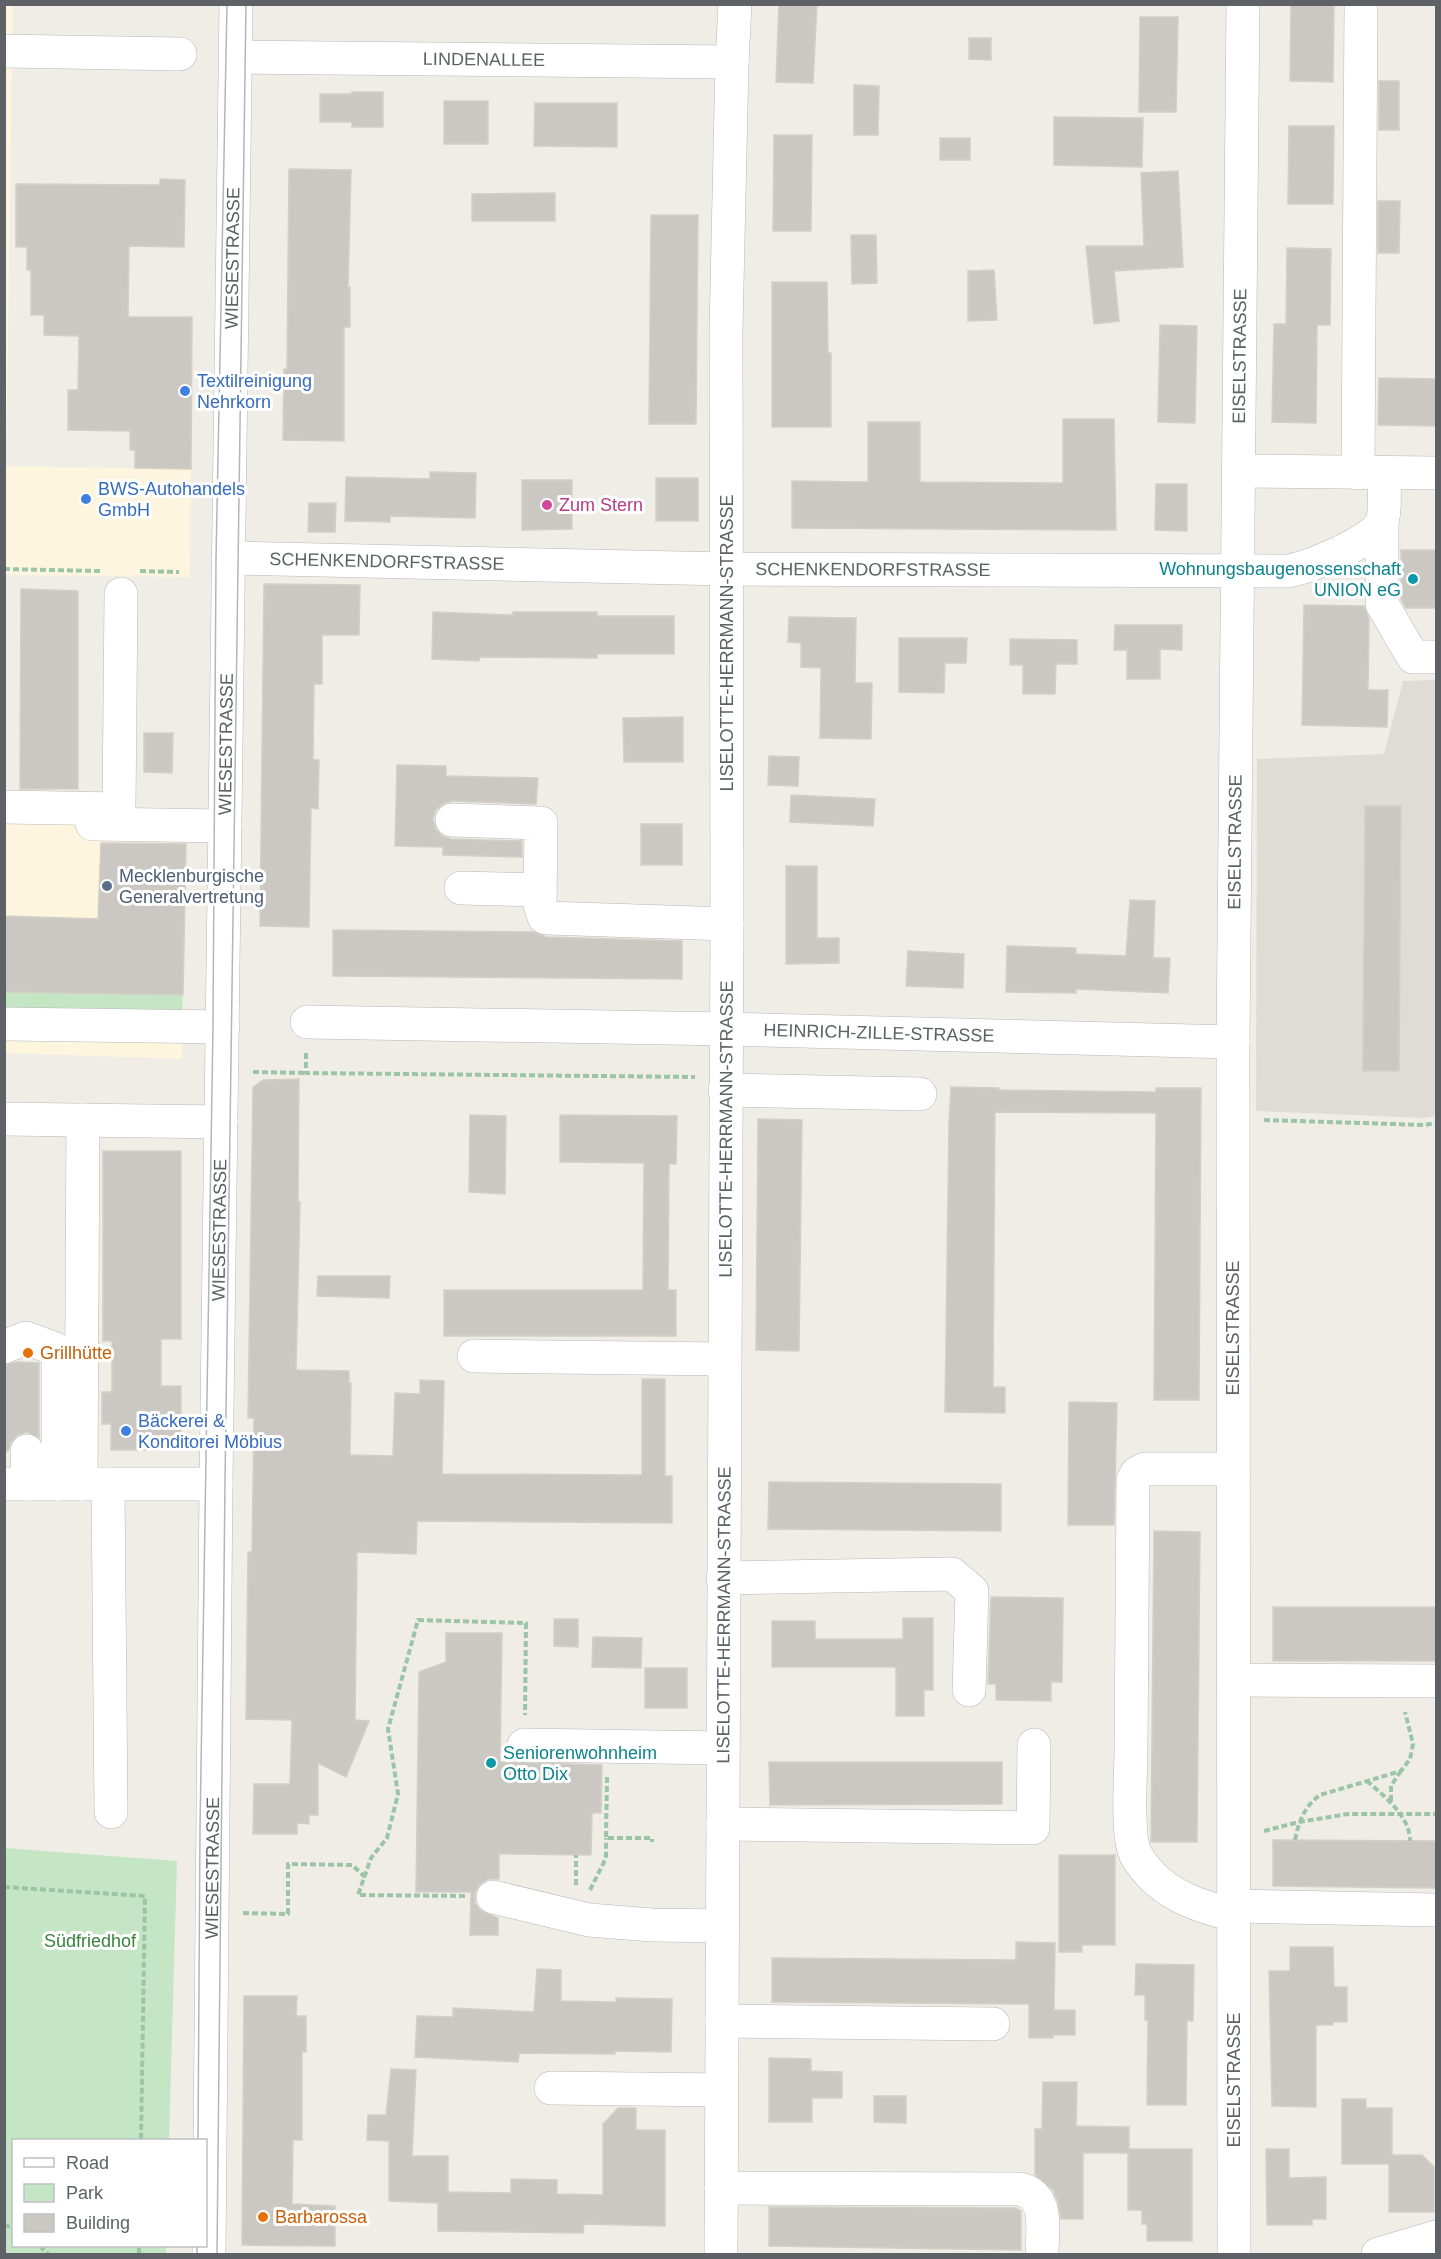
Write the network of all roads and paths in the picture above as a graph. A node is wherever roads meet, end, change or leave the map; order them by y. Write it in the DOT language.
graph roads {
  1 [pos="236,4"];
  2 [pos="735,4"];
  3 [pos="1243,4"];
  4 [pos="1361,4"];
  5 [pos="4,51"];
  6 [pos="180,54"];
  7 [pos="236,57"];
  8 [pos="732,62"];
  9 [pos="1238,471"];
  10 [pos="1437,472"];
  11 [pos="1371,473"];
  12 [pos="1382,522"];
  13 [pos="228,558"];
  14 [pos="4,569"];
  15 [pos="726,569"];
  16 [pos="1237,571"];
  17 [pos="179,572"];
  18 [pos="121,579"];
  19 [pos="1437,657"];
  20 [pos="4,807"];
  21 [pos="452,820"];
  22 [pos="4,823"];
  23 [pos="225,826"];
  24 [pos="461,888"];
  25 [pos="540,890"];
  26 [pos="727,924"];
  27 [pos="307,1022"];
  28 [pos="4,1024"];
  29 [pos="223,1027"];
  30 [pos="726,1029"];
  31 [pos="1233,1042"];
  32 [pos="223,1072"];
  33 [pos="306,1073"];
  34 [pos="725,1084"];
  35 [pos="920,1094"];
  36 [pos="4,1119"];
  37 [pos="84,1120"];
  38 [pos="1233,1120"];
  39 [pos="221,1122"];
  40 [pos="1437,1124"];
  41 [pos="4,1347"];
  42 [pos="474,1356"];
  43 [pos="723,1359"];
  44 [pos="27,1451"];
  45 [pos="1233,1472"];
  46 [pos="56,1484"];
  47 [pos="216,1484"];
  48 [pos="723,1578"];
  49 [pos="1233,1680"];
  50 [pos="1385,1680"];
  51 [pos="1437,1681"];
  52 [pos="969,1690"];
  53 [pos="524,1745"];
  54 [pos="1034,1745"];
  55 [pos="607,1746"];
  56 [pos="723,1748"];
  57 [pos="1401,1771"];
  58 [pos="1366,1781"];
  59 [pos="1391,1802"];
  60 [pos="111,1812"];
  61 [pos="1399,1813"];
  62 [pos="1437,1814"];
  63 [pos="1299,1822"];
  64 [pos="723,1824"];
  65 [pos="606,1838"];
  66 [pos="1234,1839"];
  67 [pos="1295,1840"];
  68 [pos="1410,1840"];
  69 [pos="652,1842"];
  70 [pos="576,1855"];
  71 [pos="365,1877"];
  72 [pos="4,1887"];
  73 [pos="493,1897"];
  74 [pos="1234,1910"];
  75 [pos="1437,1910"];
  76 [pos="212,1912"];
  77 [pos="575,1918"];
  78 [pos="722,1926"];
  79 [pos="722,2022"];
  80 [pos="993,2024"];
  81 [pos="551,2088"];
  82 [pos="721,2090"];
  83 [pos="141,2139"];
  84 [pos="721,2188"];
  85 [pos="1437,2238"];
  86 [pos="209,2254"];
  87 [pos="721,2254"];
  88 [pos="1042,2254"];
  89 [pos="1234,2254"];
  90 [pos="1378,2254"];
  1 -- 7 [label="street, WIESESTRASSE"];
  2 -- 8 [label="street, LISELOTTE-HERRMANN-STRASSE"];
  3 -- 9 [label="street, EISELSTRASSE"];
  4 -- 11 [label="street"];
  5 -- 6 [label="street"];
  7 -- 8 [label="street, LINDENALLEE"];
  7 -- 13 [label="street, WIESESTRASSE"];
  8 -- 15 [label="street, LISELOTTE-HERRMANN-STRASSE"];
  9 -- 11 [label="street"];
  9 -- 16 [label="street, EISELSTRASSE"];
  10 -- 11 [label="street"];
  11 -- 12 [label="street"];
  12 -- 16 [label="street, SCHENKENDORFSTRASSE"];
  12 -- 19 [label="street"];
  13 -- 15 [label="street, SCHENKENDORFSTRASSE"];
  13 -- 23 [label="street, WIESESTRASSE"];
  14 -- 18 [label="path"];
  15 -- 16 [label="street, SCHENKENDORFSTRASSE"];
  15 -- 26 [label="street, LISELOTTE-HERRMANN-STRASSE"];
  16 -- 31 [label="street, EISELSTRASSE"];
  17 -- 18 [label="path"];
  18 -- 20 [label="street"];
  21 -- 25 [label="street"];
  22 -- 23 [label="street"];
  23 -- 29 [label="street, WIESESTRASSE"];
  24 -- 25 [label="street"];
  25 -- 26 [label="street"];
  26 -- 30 [label="street, LISELOTTE-HERRMANN-STRASSE"];
  27 -- 30 [label="street, HEINRICH-ZILLE-STRASSE"];
  27 -- 33 [label="path"];
  28 -- 29 [label="street"];
  29 -- 32 [label="street, WIESESTRASSE"];
  30 -- 31 [label="street, HEINRICH-ZILLE-STRASSE"];
  30 -- 34 [label="street, LISELOTTE-HERRMANN-STRASSE"];
  31 -- 38 [label="street, EISELSTRASSE"];
  32 -- 33 [label="path"];
  32 -- 39 [label="street, WIESESTRASSE"];
  33 -- 34 [label="path"];
  34 -- 35 [label="street"];
  34 -- 43 [label="street, LISELOTTE-HERRMANN-STRASSE"];
  36 -- 37 [label="street"];
  37 -- 39 [label="street"];
  37 -- 46 [label="street"];
  38 -- 40 [label="path"];
  38 -- 45 [label="street, EISELSTRASSE"];
  39 -- 47 [label="street, WIESESTRASSE"];
  41 -- 46 [label="street"];
  42 -- 43 [label="street"];
  43 -- 48 [label="street, LISELOTTE-HERRMANN-STRASSE"];
  44 -- 46 [label="street"];
  45 -- 49 [label="street, EISELSTRASSE"];
  45 -- 74 [label="street"];
  46 -- 47 [label="street"];
  46 -- 60 [label="street"];
  47 -- 76 [label="street, WIESESTRASSE"];
  48 -- 52 [label="street"];
  48 -- 56 [label="street, LISELOTTE-HERRMANN-STRASSE"];
  49 -- 50 [label="street"];
  49 -- 66 [label="street, EISELSTRASSE"];
  50 -- 51 [label="street"];
  50 -- 57 [label="path"];
  53 -- 55 [label="street"];
  53 -- 71 [label="path"];
  54 -- 64 [label="street"];
  55 -- 56 [label="street"];
  55 -- 65 [label="path"];
  56 -- 64 [label="street, LISELOTTE-HERRMANN-STRASSE"];
  57 -- 58 [label="path"];
  57 -- 59 [label="path"];
  58 -- 59 [label="path"];
  58 -- 63 [label="path"];
  59 -- 61 [label="path"];
  61 -- 62 [label="path"];
  61 -- 63 [label="path"];
  61 -- 68 [label="path"];
  63 -- 66 [label="path"];
  63 -- 67 [label="path"];
  64 -- 78 [label="street, LISELOTTE-HERRMANN-STRASSE"];
  65 -- 69 [label="path"];
  65 -- 77 [label="path"];
  66 -- 74 [label="street, EISELSTRASSE"];
  70 -- 77 [label="path"];
  71 -- 73 [label="path"];
  71 -- 76 [label="path"];
  72 -- 83 [label="path"];
  73 -- 77 [label="street"];
  74 -- 75 [label="street"];
  74 -- 89 [label="street, EISELSTRASSE"];
  76 -- 86 [label="street, WIESESTRASSE"];
  77 -- 78 [label="street"];
  78 -- 79 [label="street, LISELOTTE-HERRMANN-STRASSE"];
  79 -- 80 [label="street"];
  79 -- 82 [label="street, LISELOTTE-HERRMANN-STRASSE"];
  81 -- 82 [label="street"];
  82 -- 84 [label="street, LISELOTTE-HERRMANN-STRASSE"];
  84 -- 87 [label="street, LISELOTTE-HERRMANN-STRASSE"];
  84 -- 88 [label="street"];
  85 -- 90 [label="street"];
}
